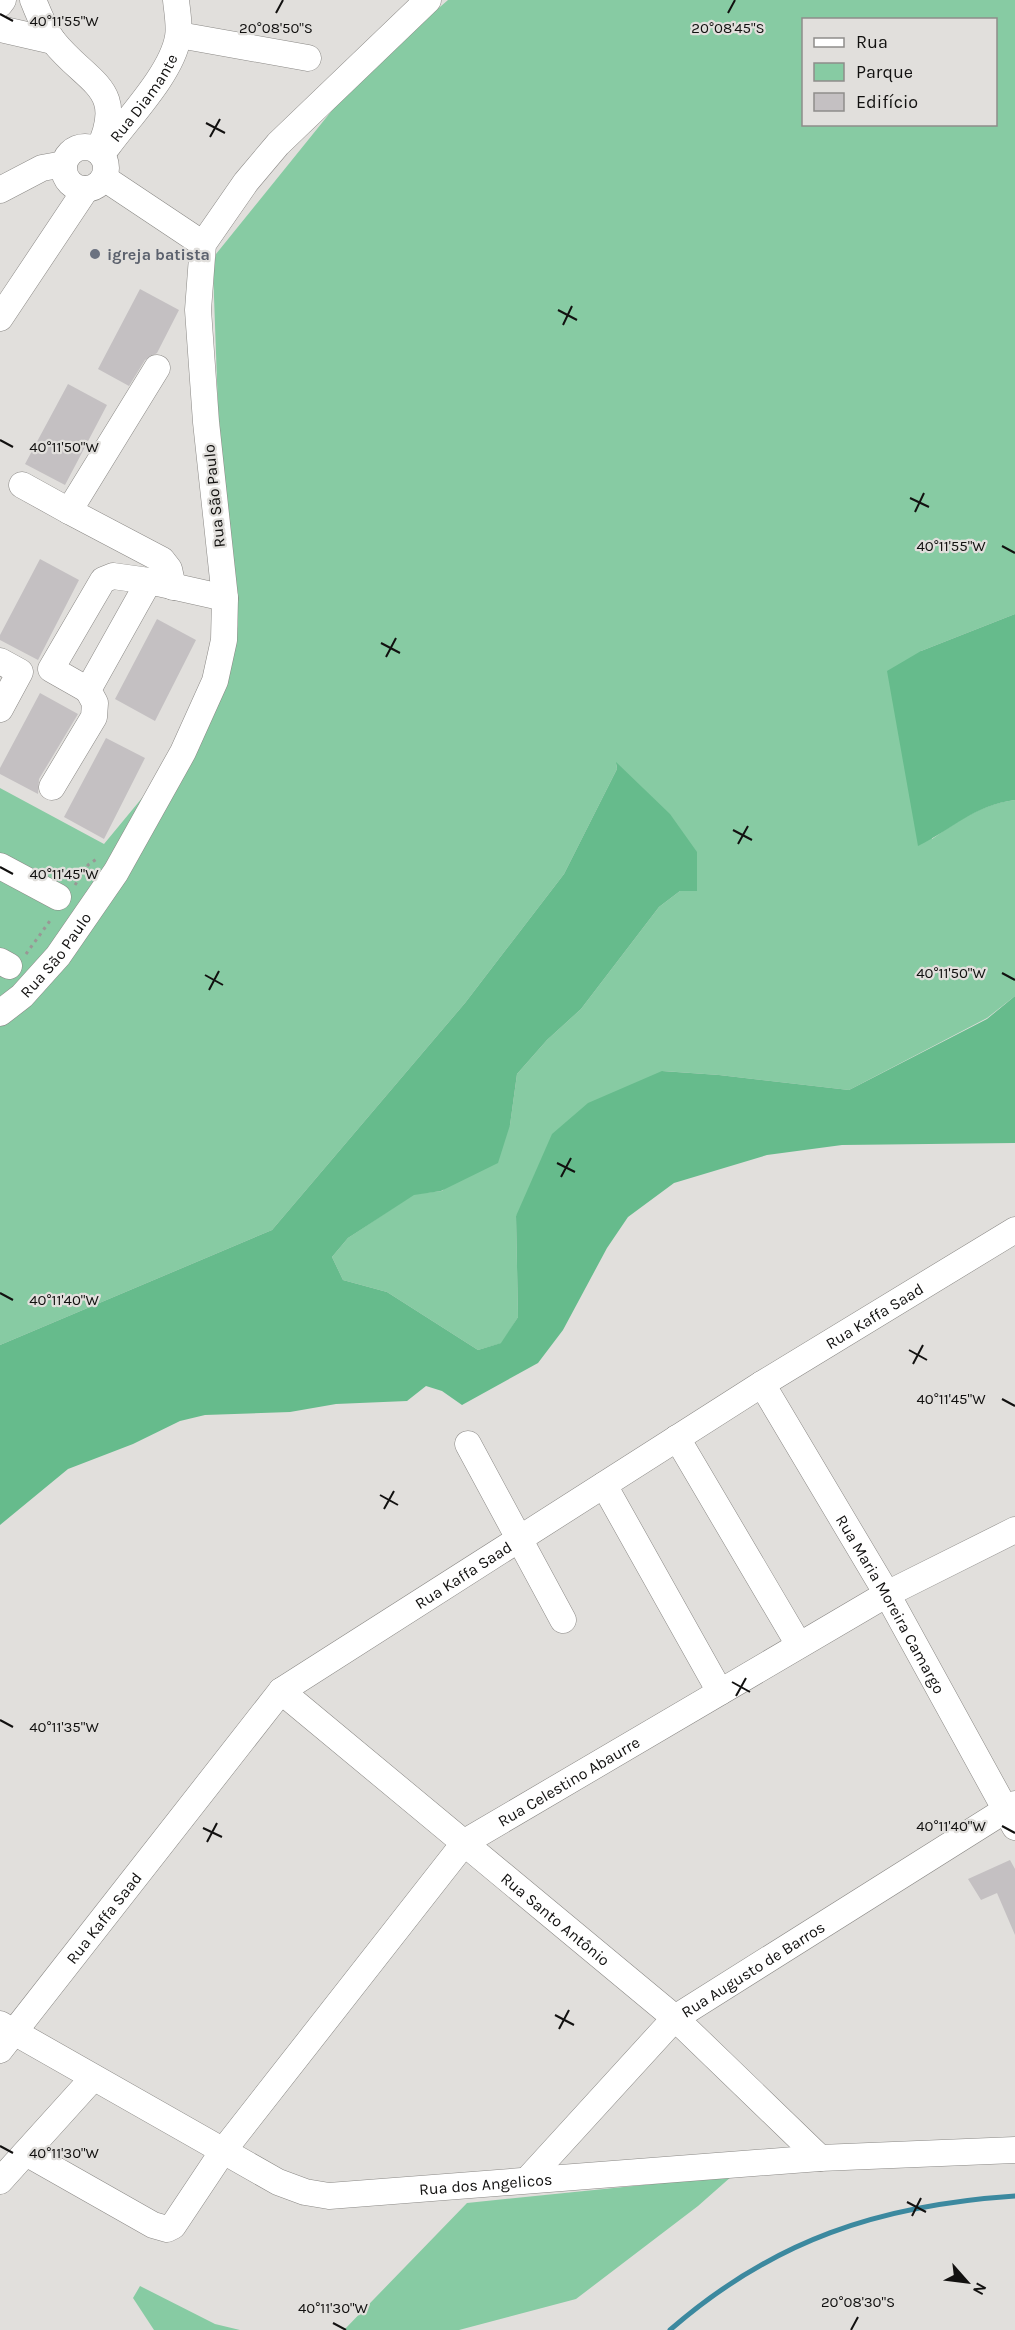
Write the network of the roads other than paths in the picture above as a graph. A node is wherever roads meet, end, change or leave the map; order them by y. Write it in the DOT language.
graph roads {
  1 [pos="3,0"];
  2 [pos="33,0"];
  3 [pos="176,0"];
  4 [pos="428,0"];
  5 [pos="0,4"];
  6 [pos="0,29"];
  7 [pos="178,35"];
  8 [pos="53,41"];
  9 [pos="308,58"];
  10 [pos="155,82"];
  11 [pos="101,88"];
  12 [pos="64,164"];
  13 [pos="97,168"];
  14 [pos="0,190"];
  15 [pos="203,244"];
  16 [pos="0,318"];
  17 [pos="157,368"];
  18 [pos="22,485"];
  19 [pos="69,511"];
  20 [pos="161,584"];
  21 [pos="225,598"];
  22 [pos="10,666"];
  23 [pos="51,669"];
  24 [pos="88,690"];
  25 [pos="0,709"];
  26 [pos="52,787"];
  27 [pos="0,866"];
  28 [pos="62,899"];
  29 [pos="0,1013"];
  30 [pos="1015,1230"];
  31 [pos="762,1384"];
  32 [pos="677,1438"];
  33 [pos="468,1444"];
  34 [pos="604,1485"];
  35 [pos="1015,1530"];
  36 [pos="518,1538"];
  37 [pos="887,1594"];
  38 [pos="563,1620"];
  39 [pos="799,1645"];
  40 [pos="281,1691"];
  41 [pos="720,1692"];
  42 [pos="1012,1813"];
  43 [pos="465,1842"];
  44 [pos="675,2018"];
  45 [pos="5,2036"];
  46 [pos="93,2078"];
  47 [pos="1015,2150"];
  48 [pos="223,2151"];
  49 [pos="26,2153"];
  50 [pos="820,2158"];
  51 [pos="528,2179"];
  52 [pos="0,2181"];
  1 -- 5 [label="street"];
  2 -- 8 [label="street"];
  3 -- 7 [label="street"];
  4 -- 15 [label="street"];
  6 -- 8 [label="street"];
  7 -- 9 [label="street"];
  7 -- 10 [label="street, Rua Diamante"];
  8 -- 11 [label="street"];
  10 -- 11 [label="street"];
  10 -- 13 [label="street, Rua Diamante"];
  11 -- 13 [label="street"];
  12 -- 13 [label="street"];
  12 -- 13 [label="street"];
  12 -- 14 [label="street"];
  13 -- 15 [label="street"];
  13 -- 16 [label="street, Rua Diamante"];
  15 -- 21 [label="street, Rua São Paulo"];
  17 -- 19 [label="street"];
  18 -- 19 [label="street"];
  19 -- 20 [label="street"];
  20 -- 21 [label="street"];
  20 -- 23 [label="street"];
  20 -- 24 [label="street"];
  21 -- 29 [label="street, Rua São Paulo"];
  22 -- 23 [label="street"];
  22 -- 25 [label="street"];
  23 -- 24 [label="street"];
  24 -- 26 [label="street"];
  27 -- 28 [label="street"];
  30 -- 31 [label="street, Rua Kaffa Saad"];
  31 -- 32 [label="street, Rua Kaffa Saad"];
  31 -- 37 [label="street, Rua Maria Moreira Camargo"];
  32 -- 34 [label="street, Rua Kaffa Saad"];
  32 -- 39 [label="street"];
  33 -- 36 [label="street"];
  34 -- 36 [label="street, Rua Kaffa Saad"];
  34 -- 41 [label="street"];
  35 -- 37 [label="street, Rua Celestino Abaurre"];
  36 -- 38 [label="street"];
  36 -- 40 [label="street, Rua Kaffa Saad"];
  37 -- 39 [label="street, Rua Celestino Abaurre"];
  37 -- 42 [label="street, Rua Maria Moreira Camargo"];
  39 -- 41 [label="street, Rua Celestino Abaurre"];
  40 -- 43 [label="street, Rua Santo Antônio"];
  40 -- 45 [label="street, Rua Kaffa Saad"];
  41 -- 43 [label="street, Rua Celestino Abaurre"];
  42 -- 44 [label="street, Rua Augusto de Barros"];
  43 -- 44 [label="street, Rua Santo Antônio"];
  43 -- 48 [label="street, Rua Celestino Abaurre"];
  44 -- 50 [label="street, Rua Santo Antônio"];
  44 -- 51 [label="street, Rua Augusto de Barros"];
  45 -- 46 [label="street, Rua dos Angelicos"];
  46 -- 48 [label="street, Rua dos Angelicos"];
  46 -- 49 [label="street"];
  47 -- 50 [label="street, Rua dos Angelicos"];
  48 -- 49 [label="street, Rua Celestino Abaurre"];
  48 -- 51 [label="street, Rua dos Angelicos"];
  49 -- 52 [label="street"];
  50 -- 51 [label="street, Rua dos Angelicos"];
}
